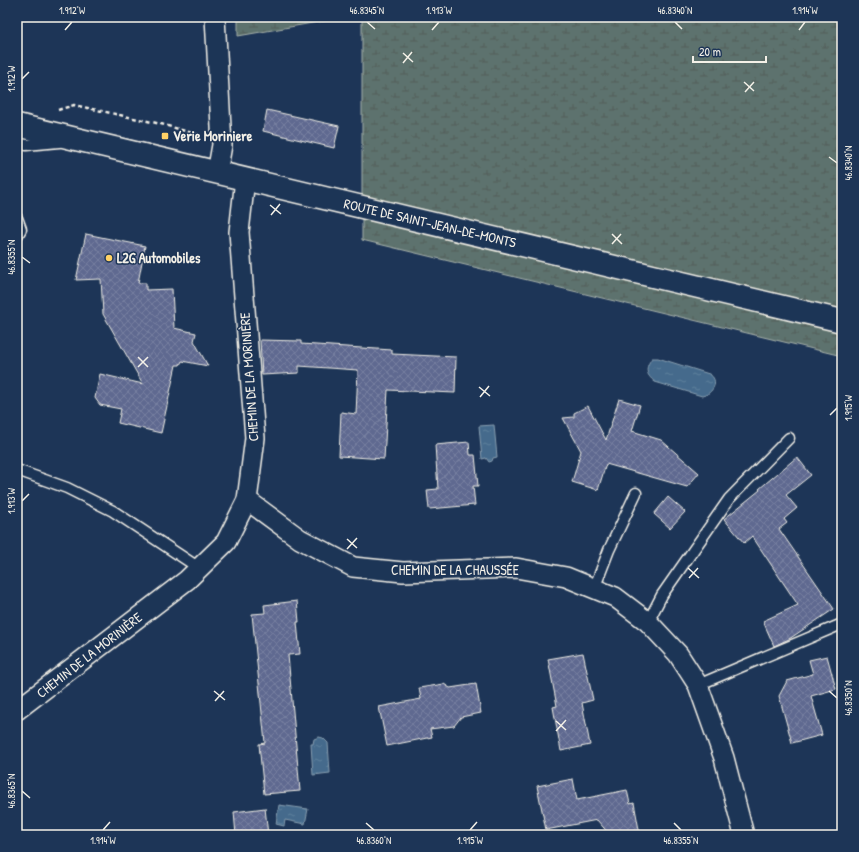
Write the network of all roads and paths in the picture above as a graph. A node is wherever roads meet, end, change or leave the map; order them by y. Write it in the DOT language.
graph roads {
  1 [pos="215,17"];
  2 [pos="17,124"];
  3 [pos="80,139"];
  4 [pos="17,143"];
  5 [pos="217,173"];
  6 [pos="245,179"];
  7 [pos="17,218"];
  8 [pos="17,236"];
  9 [pos="842,321"];
  10 [pos="789,438"];
  11 [pos="17,470"];
  12 [pos="636,493"];
  13 [pos="247,500"];
  14 [pos="200,568"];
  15 [pos="594,589"];
  16 [pos="648,622"];
  17 [pos="842,624"];
  18 [pos="698,685"];
  19 [pos="17,710"];
  20 [pos="744,835"];
  1 -- 5 [label="street"];
  2 -- 3 [label="main road, ROUTE DE SAINT-JEAN-DE-MONTS"];
  3 -- 4 [label="lane"];
  3 -- 5 [label="main road, ROUTE DE SAINT-JEAN-DE-MONTS"];
  5 -- 6 [label="main road, ROUTE DE SAINT-JEAN-DE-MONTS"];
  6 -- 9 [label="main road, ROUTE DE SAINT-JEAN-DE-MONTS"];
  6 -- 13 [label="street, CHEMIN DE LA MORINIÈRE"];
  7 -- 8 [label="lane"];
  10 -- 16 [label="lane"];
  11 -- 14 [label="lane"];
  12 -- 15 [label="lane"];
  13 -- 14 [label="street, CHEMIN DE LA MORINIÈRE"];
  13 -- 15 [label="street, CHEMIN DE LA CHAUSSÉE"];
  14 -- 19 [label="street, CHEMIN DE LA MORINIÈRE"];
  15 -- 16 [label="street, CHEMIN DE LA CHAUSSÉE"];
  16 -- 18 [label="street, CHEMIN DE LA CHAUSSÉE"];
  17 -- 18 [label="lane"];
  18 -- 20 [label="street, CHEMIN DE LA CHAUSSÉE"];
}
